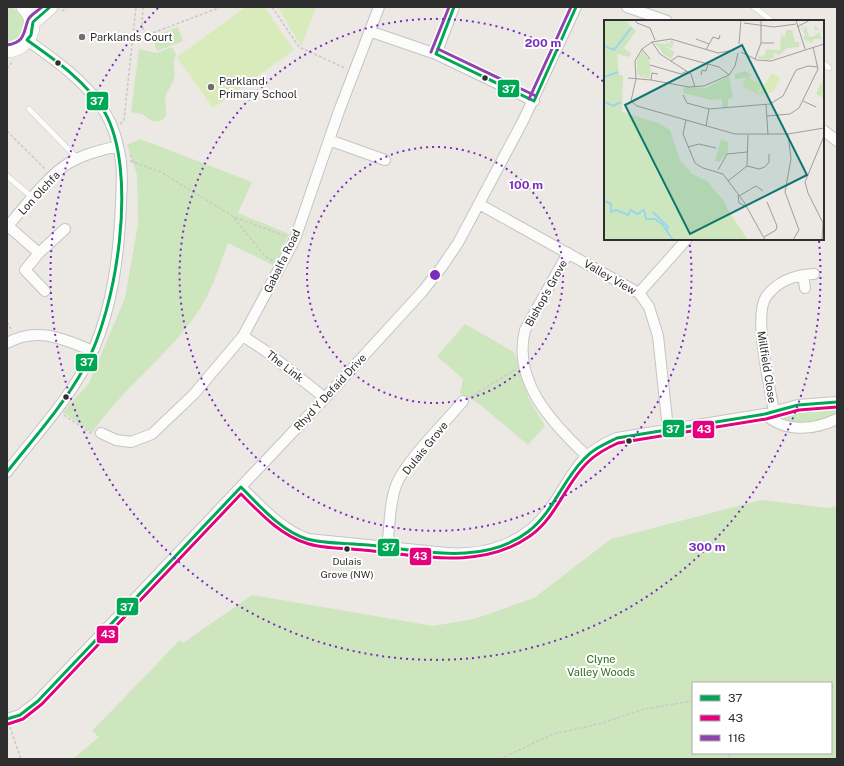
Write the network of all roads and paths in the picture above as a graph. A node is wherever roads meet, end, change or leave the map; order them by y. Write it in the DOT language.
graph roads {
  1 [pos="24,7"];
  2 [pos="50,7"];
  3 [pos="136,7"];
  4 [pos="143,7"];
  5 [pos="221,7"];
  6 [pos="272,7"];
  7 [pos="379,7"];
  8 [pos="454,7"];
  9 [pos="576,7"];
  10 [pos="754,7"];
  11 [pos="632,8"];
  12 [pos="33,14"];
  13 [pos="664,20"];
  14 [pos="771,20"];
  15 [pos="369,31"];
  16 [pos="27,40"];
  17 [pos="7,50"];
  18 [pos="436,54"];
  19 [pos="824,64"];
  20 [pos="829,68"];
  21 [pos="354,72"];
  22 [pos="534,101"];
  23 [pos="29,109"];
  24 [pos="7,131"];
  25 [pos="113,131"];
  26 [pos="824,131"];
  27 [pos="329,140"];
  28 [pos="837,141"];
  29 [pos="118,146"];
  30 [pos="121,158"];
  31 [pos="78,159"];
  32 [pos="385,160"];
  33 [pos="7,176"];
  34 [pos="52,177"];
  35 [pos="33,198"];
  36 [pos="480,204"];
  37 [pos="234,218"];
  38 [pos="8,226"];
  39 [pos="65,229"];
  40 [pos="296,239"];
  41 [pos="686,240"];
  42 [pos="39,253"];
  43 [pos="568,253"];
  44 [pos="281,267"];
  45 [pos="814,274"];
  46 [pos="803,275"];
  47 [pos="805,288"];
  48 [pos="45,291"];
  49 [pos="639,293"];
  50 [pos="243,336"];
  51 [pos="7,343"];
  52 [pos="93,351"];
  53 [pos="523,365"];
  54 [pos="325,398"];
  55 [pos="464,401"];
  56 [pos="837,402"];
  57 [pos="56,409"];
  58 [pos="769,413"];
  59 [pos="837,419"];
  60 [pos="668,429"];
  61 [pos="96,434"];
  62 [pos="586,455"];
  63 [pos="7,472"];
  64 [pos="241,487"];
  65 [pos="387,547"];
  66 [pos="692,701"];
  67 [pos="7,719"];
  68 [pos="21,759"];
  69 [pos="500,759"];
  1 -- 12 [label="street"];
  2 -- 12 [label="street"];
  3 -- 25 [label="path"];
  4 -- 5 [label="path"];
  6 -- 21 [label="path"];
  7 -- 15 [label="street, Gabalfa Road"];
  8 -- 18 [label="street"];
  9 -- 22 [label="street, Rhyd Y Defaid Drive"];
  10 -- 14 [label="lane"];
  11 -- 13 [label="street"];
  12 -- 16 [label="street"];
  15 -- 18 [label="street"];
  15 -- 21 [label="street, Gabalfa Road"];
  16 -- 17 [label="street"];
  16 -- 25 [label="street"];
  18 -- 22 [label="street"];
  19 -- 20 [label="lane"];
  21 -- 27 [label="street, Gabalfa Road"];
  22 -- 36 [label="street, Rhyd Y Defaid Drive"];
  23 -- 31 [label="lane"];
  24 -- 34 [label="path"];
  25 -- 29 [label="street"];
  26 -- 28 [label="street"];
  27 -- 32 [label="street"];
  27 -- 40 [label="street, Gabalfa Road"];
  29 -- 30 [label="street"];
  29 -- 31 [label="street, Lon Olchfa"];
  30 -- 37 [label="path"];
  30 -- 52 [label="street"];
  31 -- 34 [label="street, Lon Olchfa"];
  33 -- 35 [label="lane"];
  34 -- 35 [label="street, Lon Olchfa"];
  35 -- 38 [label="street, Lon Olchfa"];
  36 -- 43 [label="street, Valley View"];
  36 -- 54 [label="street, Rhyd Y Defaid Drive"];
  37 -- 40 [label="path"];
  37 -- 44 [label="path"];
  38 -- 42 [label="street"];
  39 -- 42 [label="street"];
  40 -- 44 [label="street, Gabalfa Road"];
  41 -- 49 [label="street"];
  42 -- 48 [label="street"];
  43 -- 49 [label="street, Valley View"];
  43 -- 53 [label="street, Bishop's Grove"];
  44 -- 50 [label="street, Gabalfa Road"];
  45 -- 46 [label="street, Millfield Close"];
  46 -- 47 [label="street"];
  46 -- 58 [label="street, Millfield Close"];
  49 -- 60 [label="street, Valley View"];
  50 -- 54 [label="street, The Link"];
  50 -- 61 [label="street, Gabalfa Road"];
  51 -- 52 [label="street"];
  52 -- 57 [label="street"];
  53 -- 55 [label="path"];
  53 -- 62 [label="street, Bishop's Grove"];
  54 -- 64 [label="street, Rhyd Y Defaid Drive"];
  55 -- 65 [label="street, Dulais Grove"];
  56 -- 58 [label="street"];
  57 -- 61 [label="path"];
  57 -- 63 [label="street"];
  58 -- 59 [label="street"];
  58 -- 60 [label="street"];
  60 -- 62 [label="street"];
  62 -- 65 [label="street"];
  64 -- 65 [label="street"];
  64 -- 67 [label="street, Rhyd Y Defaid Drive"];
  66 -- 69 [label="path"];
  67 -- 68 [label="path"];
}
